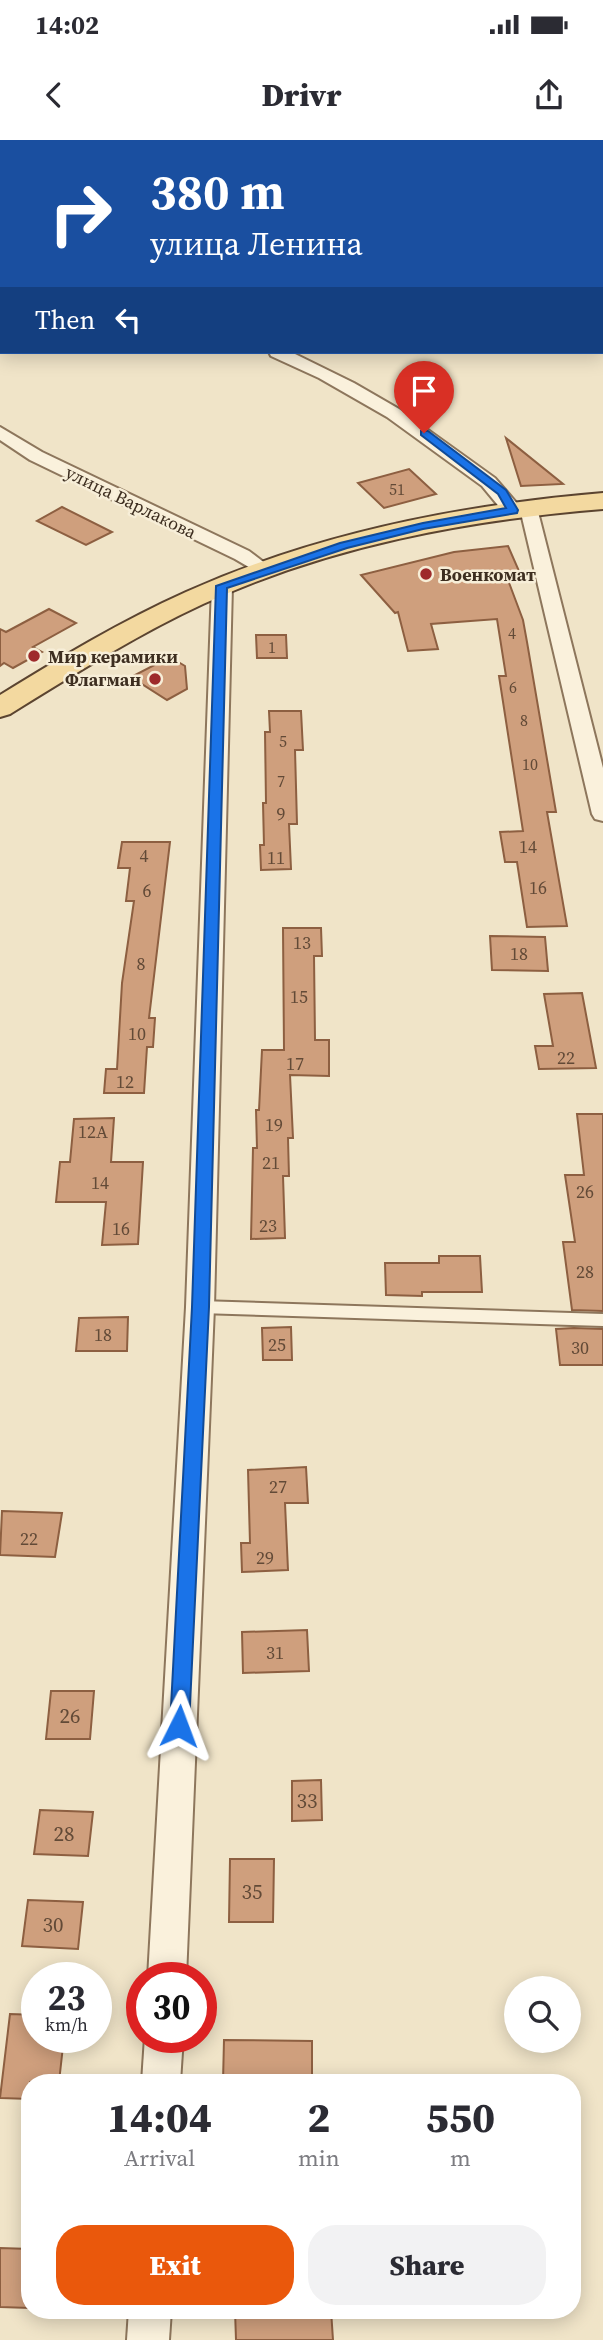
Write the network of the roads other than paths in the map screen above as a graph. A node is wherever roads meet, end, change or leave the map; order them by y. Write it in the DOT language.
graph roads {
  1 [pos="282,354"];
  2 [pos="0,432"];
  3 [pos="603,500"];
  4 [pos="521,509"];
  5 [pos="264,570"];
  6 [pos="222,586"];
  7 [pos="0,708"];
  8 [pos="603,814"];
  9 [pos="200,1307"];
  10 [pos="603,1320"];
  11 [pos="168,1962"];
  12 [pos="163,2053"];
  13 [pos="162,2074"];
  14 [pos="149,2319"];
  15 [pos="148,2340"];
  1 -- 4 [label="street"];
  2 -- 5 [label="street, улица Варлакова"];
  3 -- 4 [label="main road"];
  4 -- 5 [label="main road"];
  4 -- 8 [label="street"];
  5 -- 6 [label="main road"];
  6 -- 7 [label="main road"];
  6 -- 9 [label="street"];
  9 -- 10 [label="lane"];
  9 -- 11 [label="street"];
  12 -- 13 [label="street"];
  14 -- 15 [label="street"];
}
